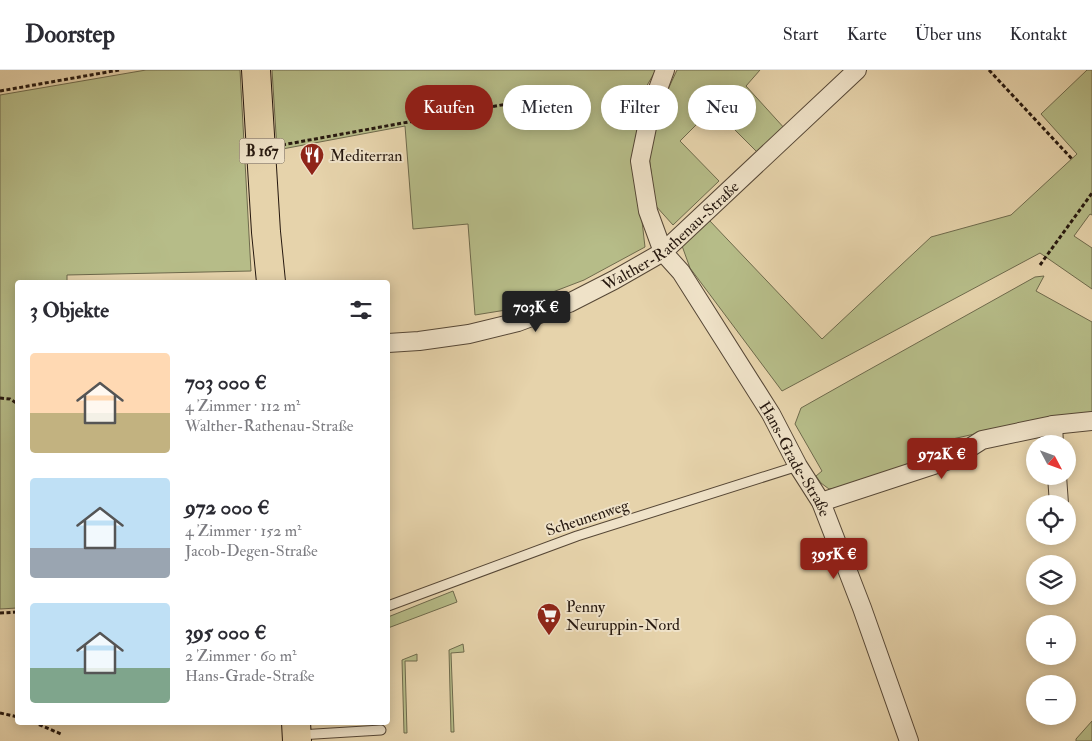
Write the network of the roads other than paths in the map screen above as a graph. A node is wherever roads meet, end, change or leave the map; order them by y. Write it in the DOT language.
graph roads {
  1 [pos="256,70"];
  2 [pos="665,70"];
  3 [pos="857,70"];
  4 [pos="663,252"];
  5 [pos="270,280"];
  6 [pos="390,343"];
  7 [pos="1092,421"];
  8 [pos="1053,425"];
  9 [pos="1054,435"];
  10 [pos="798,466"];
  11 [pos="821,502"];
  12 [pos="390,605"];
  13 [pos="381,730"];
  14 [pos="296,733"];
  15 [pos="909,741"];
  1 -- 5 [label="main road, B 167"];
  2 -- 4 [label="street"];
  3 -- 4 [label="street, Walther-Rathenau-Straße"];
  4 -- 6 [label="street, Walther-Rathenau-Straße"];
  4 -- 10 [label="street, Hans-Grade-Straße"];
  7 -- 8 [label="street"];
  8 -- 9 [label="street"];
  8 -- 11 [label="street"];
  10 -- 11 [label="street, Hans-Grade-Straße"];
  10 -- 12 [label="lane, Scheunenweg"];
  11 -- 15 [label="street, Hans-Grade-Straße"];
  13 -- 14 [label="lane"];
}
